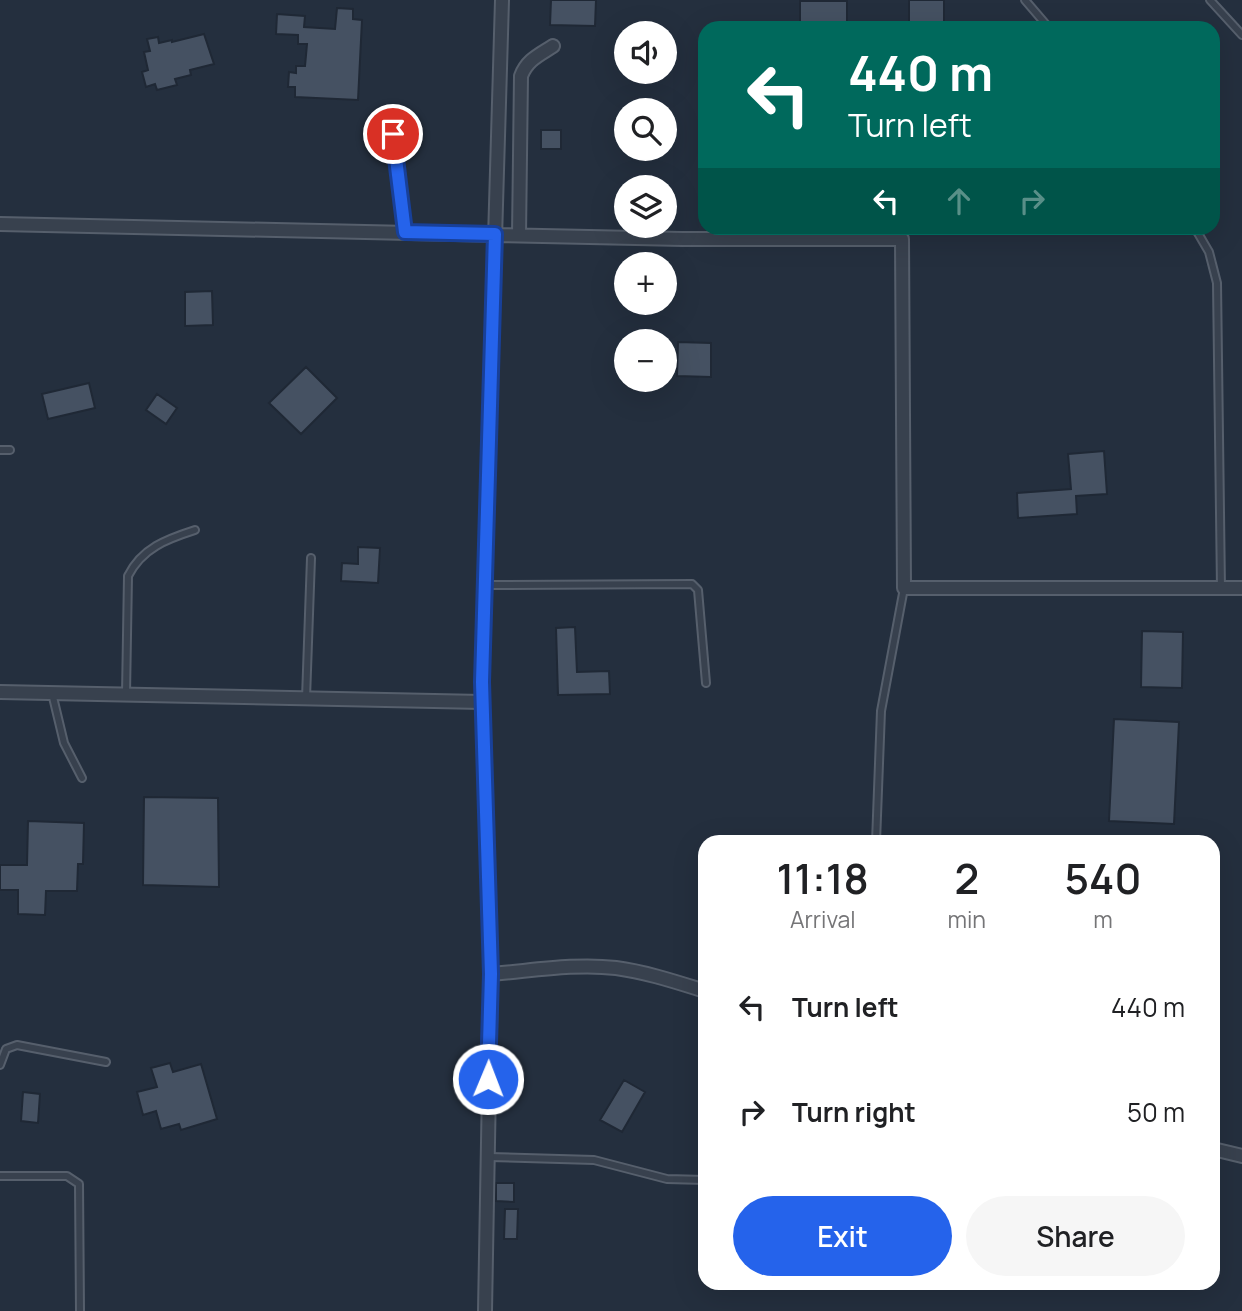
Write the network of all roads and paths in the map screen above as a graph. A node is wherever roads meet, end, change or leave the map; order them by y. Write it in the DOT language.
graph roads {
  1 [pos="502,0"];
  2 [pos="1025,0"];
  3 [pos="1210,0"];
  4 [pos="1043,21"];
  5 [pos="1241,31"];
  6 [pos="553,46"];
  7 [pos="390,110"];
  8 [pos="0,223"];
  9 [pos="405,232"];
  10 [pos="495,234"];
  11 [pos="698,234"];
  12 [pos="519,235"];
  13 [pos="902,235"];
  14 [pos="1199,235"];
  15 [pos="0,450"];
  16 [pos="10,450"];
  17 [pos="195,530"];
  18 [pos="311,558"];
  19 [pos="485,585"];
  20 [pos="904,588"];
  21 [pos="1242,588"];
  22 [pos="1221,589"];
  23 [pos="706,683"];
  24 [pos="0,692"];
  25 [pos="52,693"];
  26 [pos="126,694"];
  27 [pos="306,698"];
  28 [pos="482,702"];
  29 [pos="82,778"];
  30 [pos="876,835"];
  31 [pos="491,974"];
  32 [pos="698,988"];
  33 [pos="106,1062"];
  34 [pos="0,1065"];
  35 [pos="1220,1151"];
  36 [pos="1242,1156"];
  37 [pos="487,1157"];
  38 [pos="0,1176"];
  39 [pos="698,1180"];
  40 [pos="80,1311"];
  41 [pos="485,1311"];
  1 -- 10 [label="street"];
  2 -- 4 [label="lane"];
  3 -- 5 [label="lane"];
  6 -- 12 [label="street"];
  7 -- 9 [label="lane"];
  8 -- 9 [label="street"];
  9 -- 10 [label="street"];
  10 -- 12 [label="street"];
  10 -- 19 [label="street"];
  11 -- 12 [label="street"];
  13 -- 20 [label="street"];
  14 -- 22 [label="lane"];
  15 -- 16 [label="lane"];
  17 -- 26 [label="lane"];
  18 -- 27 [label="lane"];
  19 -- 23 [label="lane"];
  19 -- 28 [label="street"];
  20 -- 22 [label="street"];
  20 -- 30 [label="lane"];
  21 -- 22 [label="street"];
  24 -- 25 [label="street"];
  25 -- 26 [label="street"];
  25 -- 29 [label="lane"];
  26 -- 27 [label="street"];
  27 -- 28 [label="street"];
  28 -- 31 [label="street"];
  31 -- 32 [label="street"];
  31 -- 37 [label="street"];
  33 -- 34 [label="lane"];
  35 -- 36 [label="street"];
  37 -- 39 [label="lane"];
  37 -- 41 [label="street"];
  38 -- 40 [label="lane"];
}
